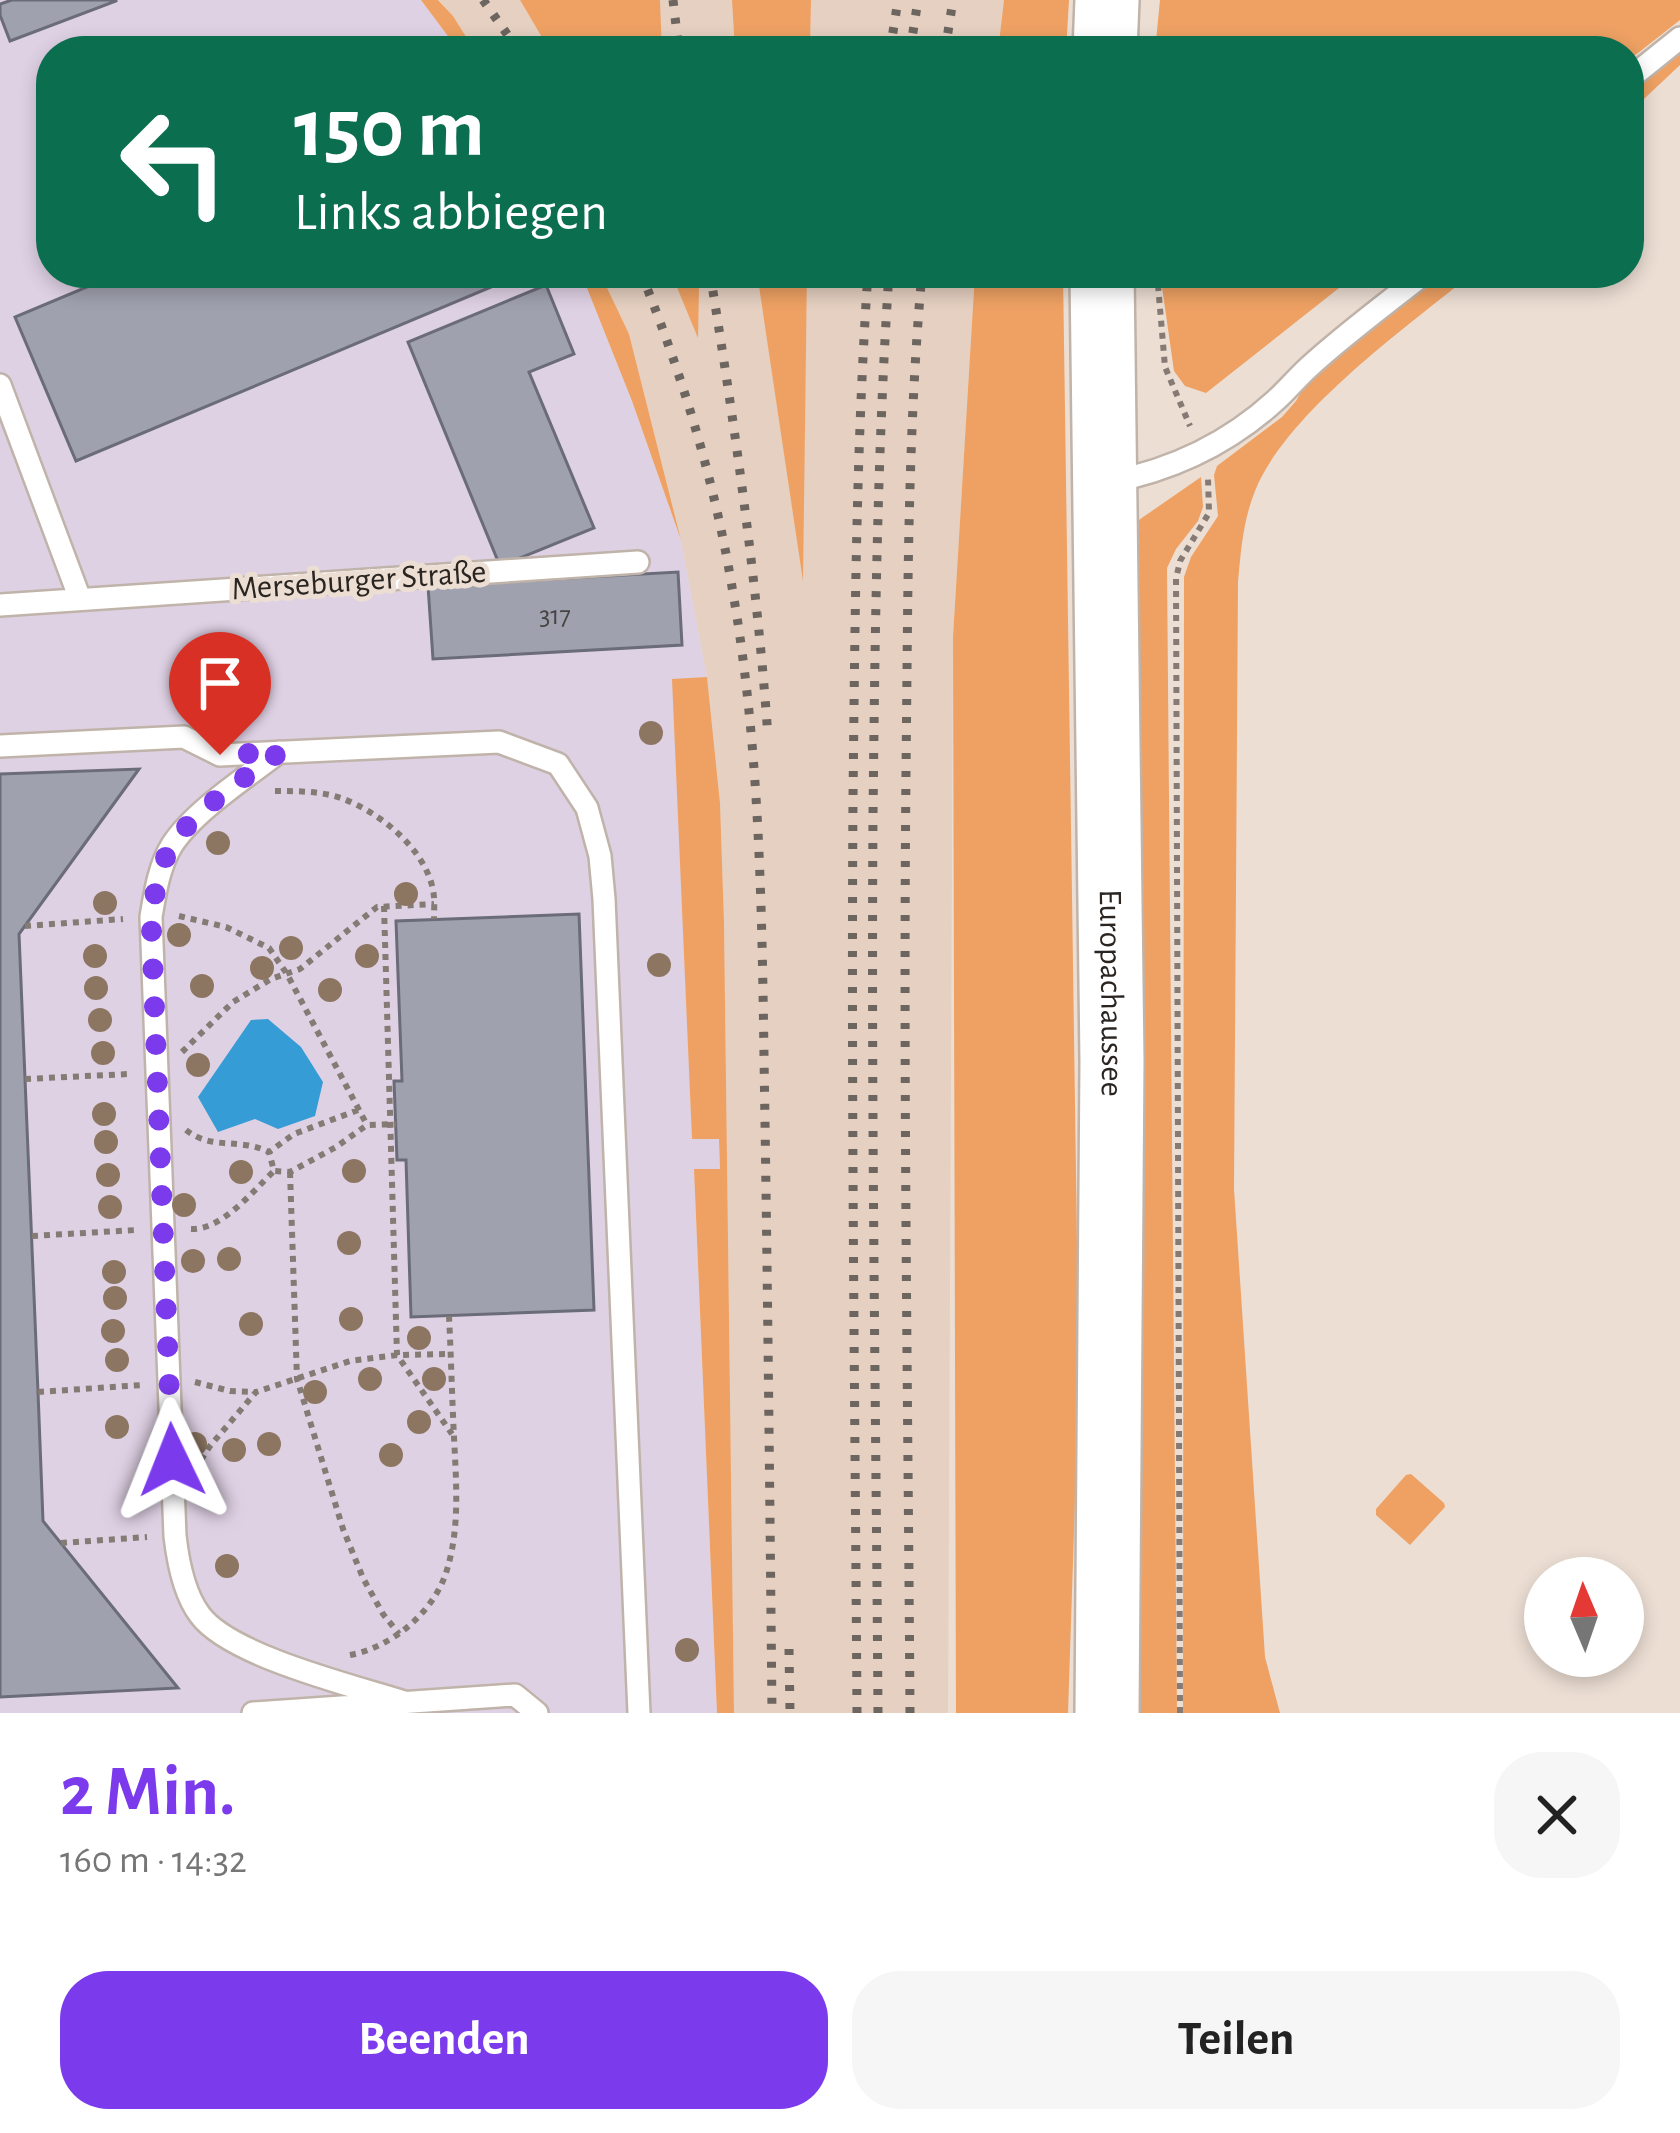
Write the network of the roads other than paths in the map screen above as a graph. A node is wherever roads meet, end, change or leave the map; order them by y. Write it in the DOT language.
graph roads {
  1 [pos="1107,0"];
  2 [pos="1106,36"];
  3 [pos="1680,38"];
  4 [pos="1644,67"];
  5 [pos="1102,288"];
  6 [pos="1406,288"];
  7 [pos="0,385"];
  8 [pos="1105,483"];
  9 [pos="638,562"];
  10 [pos="80,599"];
  11 [pos="0,604"];
  12 [pos="0,746"];
  13 [pos="280,752"];
  14 [pos="404,1702"];
  15 [pos="253,1713"];
  16 [pos="537,1713"];
  17 [pos="639,1713"];
  18 [pos="1107,1713"];
  1 -- 2 [label="main road"];
  3 -- 4 [label="lane"];
  5 -- 8 [label="main road, Europachaussee"];
  6 -- 8 [label="lane"];
  7 -- 10 [label="lane"];
  8 -- 18 [label="main road, Europachaussee"];
  9 -- 10 [label="lane, Merseburger Straße"];
  10 -- 11 [label="lane, Merseburger Straße"];
  12 -- 13 [label="lane"];
  13 -- 14 [label="lane"];
  13 -- 17 [label="lane"];
  14 -- 15 [label="lane"];
  14 -- 16 [label="lane"];
}
